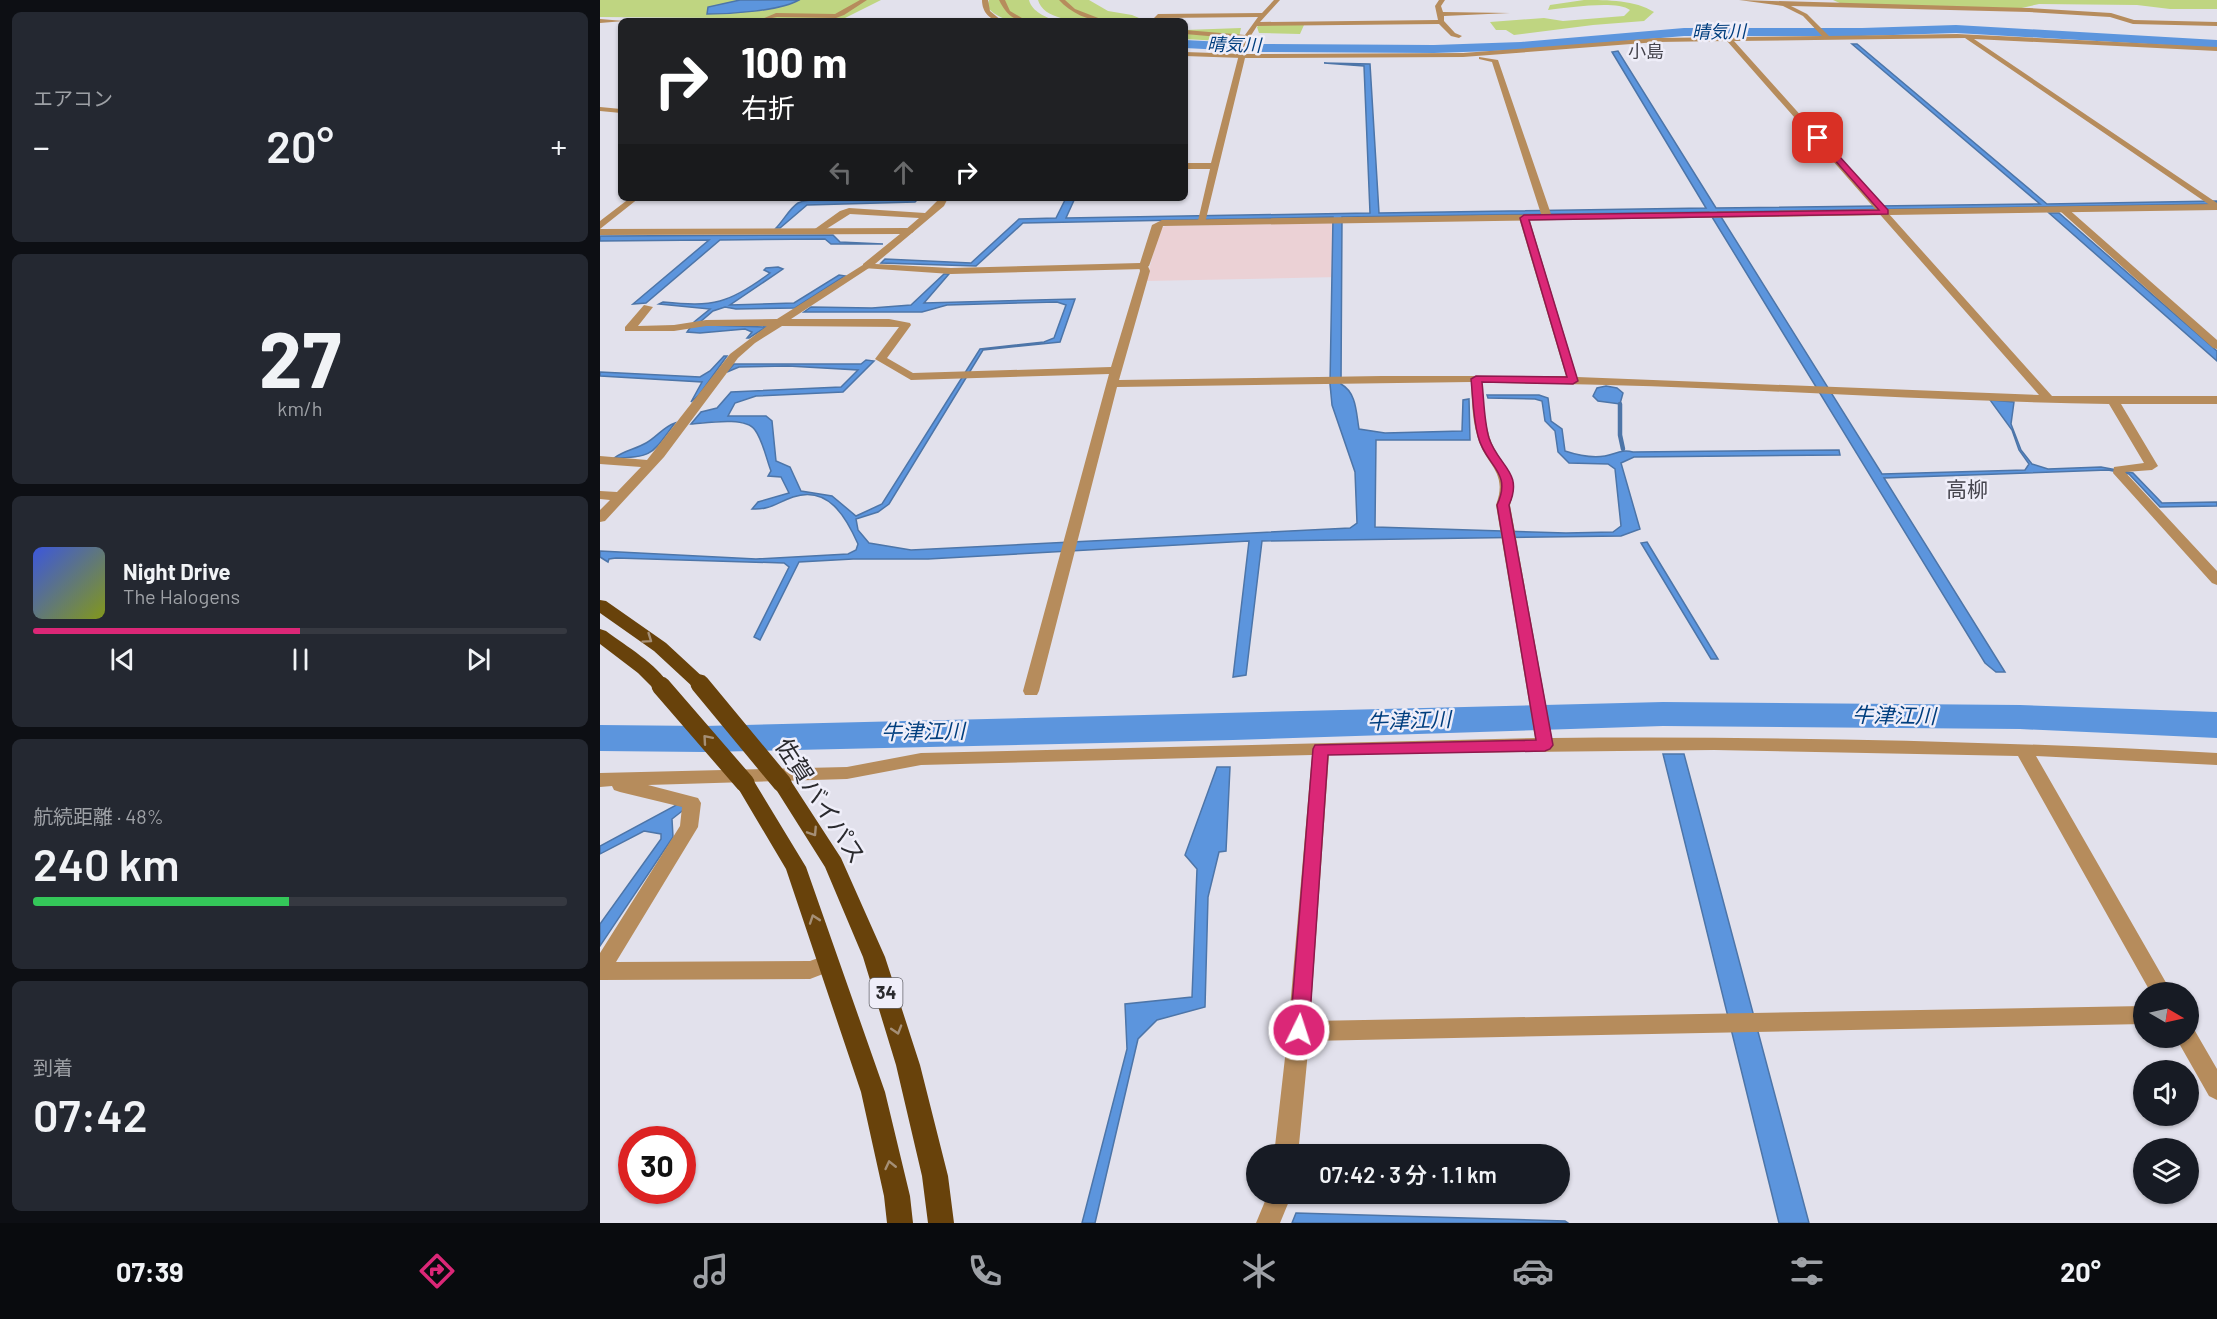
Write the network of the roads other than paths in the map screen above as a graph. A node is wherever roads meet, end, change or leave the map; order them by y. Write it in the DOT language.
graph roads {
  1 [pos="864,0"];
  2 [pos="985,0"];
  3 [pos="1002,0"];
  4 [pos="1062,0"];
  5 [pos="1277,0"];
  6 [pos="1442,0"];
  7 [pos="1742,0"];
  8 [pos="1778,4"];
  9 [pos="1507,13"];
  10 [pos="1263,15"];
  11 [pos="768,18"];
  12 [pos="994,18"];
  13 [pos="1019,18"];
  14 [pos="1094,18"];
  15 [pos="1156,18"];
  16 [pos="1440,18"];
  17 [pos="600,21"];
  18 [pos="618,21"];
  19 [pos="1255,24"];
  20 [pos="2217,24"];
  21 [pos="1188,33"];
  22 [pos="1459,36"];
  23 [pos="1247,37"];
  24 [pos="1967,37"];
  25 [pos="1728,38"];
  26 [pos="1828,39"];
  27 [pos="2217,49"];
  28 [pos="1517,53"];
  29 [pos="1188,54"];
  30 [pos="1463,55"];
  31 [pos="1242,56"];
  32 [pos="1494,60"];
  33 [pos="618,106"];
  34 [pos="600,109"];
  35 [pos="610,110"];
  36 [pos="618,111"];
  37 [pos="1188,166"];
  38 [pos="1213,166"];
  39 [pos="631,201"];
  40 [pos="941,201"];
  41 [pos="2217,207"];
  42 [pos="1882,208"];
  43 [pos="2063,209"];
  44 [pos="1545,213"];
  45 [pos="926,216"];
  46 [pos="1524,218"];
  47 [pos="1200,219"];
  48 [pos="600,226"];
  49 [pos="817,231"];
  50 [pos="909,231"];
  51 [pos="600,232"];
  52 [pos="866,267"];
  53 [pos="1144,267"];
  54 [pos="648,307"];
  55 [pos="779,322"];
  56 [pos="2217,346"];
  57 [pos="1116,370"];
  58 [pos="1476,379"];
  59 [pos="1573,381"];
  60 [pos="1112,384"];
  61 [pos="2049,399"];
  62 [pos="2217,400"];
  63 [pos="2114,402"];
  64 [pos="600,460"];
  65 [pos="650,464"];
  66 [pos="600,495"];
  67 [pos="618,496"];
  68 [pos="600,518"];
  69 [pos="2217,580"];
  70 [pos="600,605"];
  71 [pos="600,635"];
  72 [pos="1031,691"];
  73 [pos="1545,745"];
  74 [pos="1321,749"];
  75 [pos="2023,749"];
  76 [pos="2217,759"];
  77 [pos="600,780"];
  78 [pos="829,963"];
  79 [pos="600,971"];
  80 [pos="2156,982"];
  81 [pos="2133,1015"];
  82 [pos="1299,1030"];
  83 [pos="2193,1048"];
  84 [pos="2217,1089"];
  85 [pos="1287,1144"];
  86 [pos="1276,1204"];
  87 [pos="900,1223"];
  88 [pos="941,1223"];
  89 [pos="1268,1223"];
  1 -- 11 [label="street"];
  2 -- 12 [label="street"];
  3 -- 13 [label="street"];
  4 -- 14 [label="street"];
  5 -- 10 [label="street"];
  6 -- 16 [label="street"];
  7 -- 8 [label="street"];
  8 -- 20 [label="street"];
  8 -- 26 [label="street"];
  9 -- 16 [label="street"];
  10 -- 15 [label="street"];
  10 -- 19 [label="street"];
  16 -- 19 [label="street"];
  16 -- 22 [label="street"];
  17 -- 18 [label="street"];
  19 -- 23 [label="street"];
  21 -- 23 [label="street"];
  23 -- 31 [label="street"];
  24 -- 26 [label="street"];
  24 -- 27 [label="street"];
  24 -- 41 [label="street"];
  25 -- 26 [label="street"];
  25 -- 28 [label="street"];
  25 -- 42 [label="street"];
  28 -- 30 [label="street"];
  28 -- 32 [label="street"];
  29 -- 31 [label="street"];
  30 -- 31 [label="street"];
  30 -- 32 [label="street"];
  31 -- 38 [label="street"];
  32 -- 44 [label="street"];
  33 -- 35 [label="street"];
  34 -- 35 [label="street"];
  35 -- 36 [label="street"];
  37 -- 38 [label="street"];
  38 -- 47 [label="street"];
  39 -- 48 [label="street"];
  40 -- 45 [label="street"];
  41 -- 43 [label="street"];
  42 -- 43 [label="street"];
  42 -- 44 [label="street"];
  42 -- 61 [label="street"];
  43 -- 56 [label="street"];
  44 -- 46 [label="street"];
  45 -- 49 [label="street"];
  45 -- 50 [label="street"];
  46 -- 47 [label="street"];
  46 -- 59 [label="street"];
  47 -- 53 [label="street"];
  49 -- 50 [label="street"];
  49 -- 51 [label="street"];
  50 -- 52 [label="street"];
  52 -- 53 [label="street"];
  52 -- 55 [label="street"];
  53 -- 57 [label="street"];
  54 -- 55 [label="street"];
  55 -- 57 [label="street"];
  55 -- 65 [label="street"];
  57 -- 60 [label="street"];
  58 -- 59 [label="street"];
  58 -- 60 [label="street"];
  58 -- 73 [label="street"];
  59 -- 61 [label="street"];
  60 -- 72 [label="street"];
  61 -- 63 [label="street"];
  62 -- 63 [label="street"];
  63 -- 69 [label="street"];
  64 -- 65 [label="street"];
  65 -- 67 [label="street"];
  66 -- 67 [label="street"];
  67 -- 68 [label="street"];
  70 -- 88 [label="highway, 佐賀バイパス / 34, one-way, bridge"];
  78 -- 71 [label="highway, 34, one-way, bridge"];
  73 -- 74 [label="street"];
  73 -- 75 [label="street"];
  74 -- 77 [label="street"];
  74 -- 82 [label="street"];
  75 -- 76 [label="street"];
  75 -- 80 [label="street"];
  77 -- 79 [label="street"];
  78 -- 79 [label="street"];
  87 -- 78 [label="highway, 34, one-way"];
  81 -- 82 [label="street"];
  82 -- 85 [label="street"];
  83 -- 84 [label="street"];
  86 -- 89 [label="street"];
}
